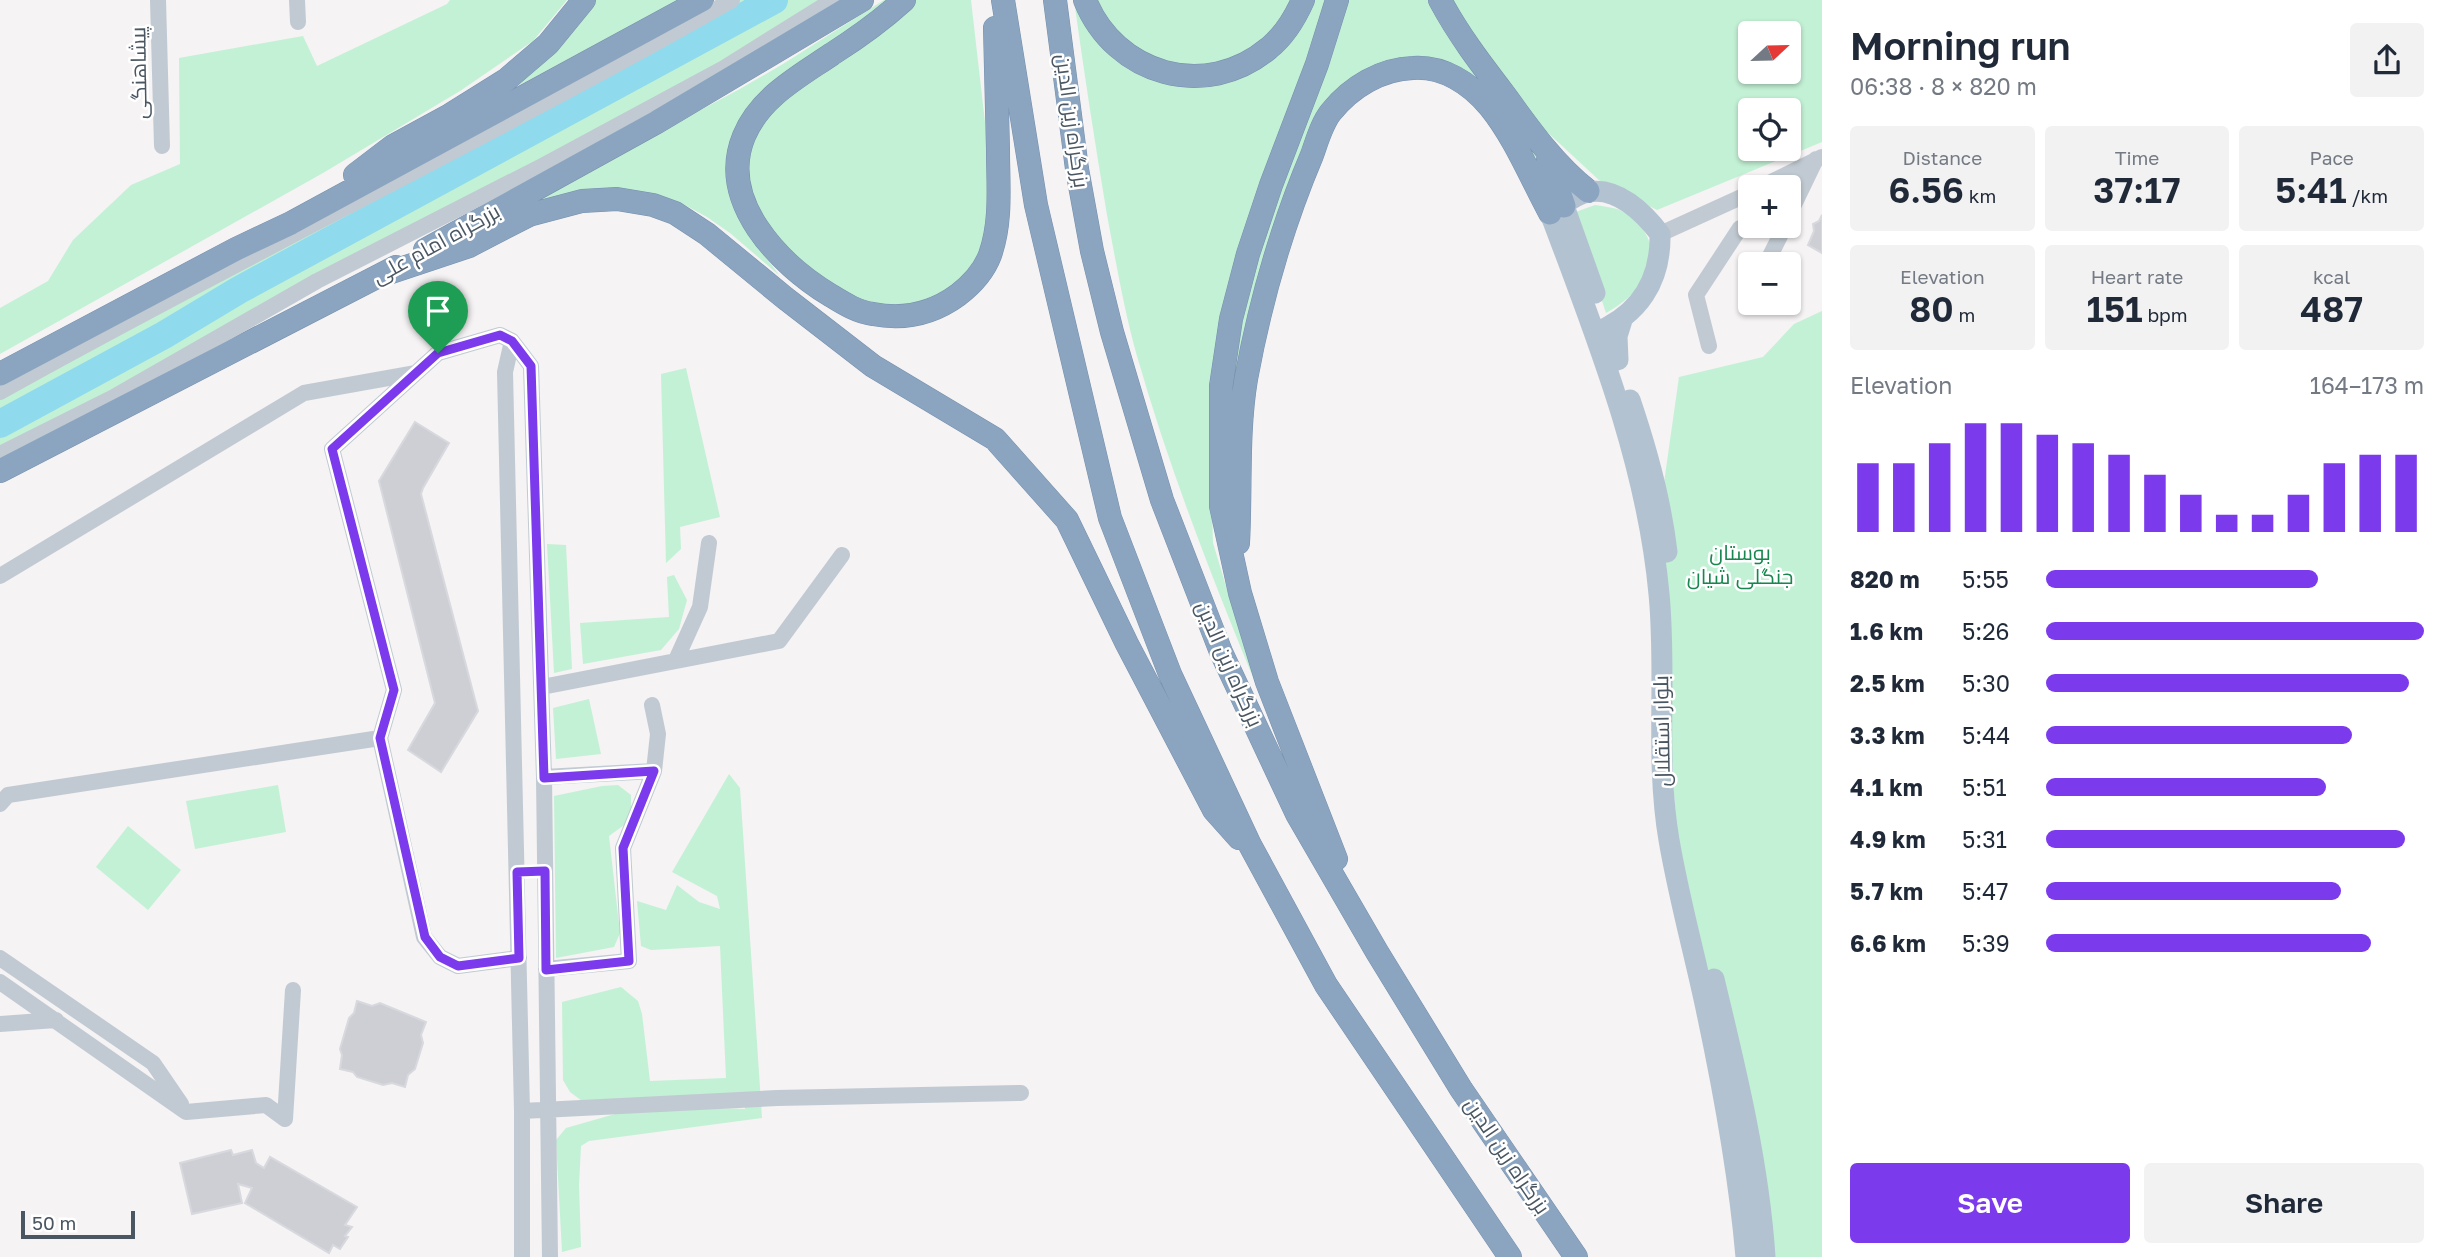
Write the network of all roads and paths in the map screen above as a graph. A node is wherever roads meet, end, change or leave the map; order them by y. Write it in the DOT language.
graph roads {
  1 [pos="158,0"];
  2 [pos="297,0"];
  3 [pos="584,0"];
  4 [pos="702,0"];
  5 [pos="732,0"];
  6 [pos="833,0"];
  7 [pos="862,0"];
  8 [pos="904,0"];
  9 [pos="995,0"];
  10 [pos="1003,0"];
  11 [pos="1055,0"];
  12 [pos="1085,0"];
  13 [pos="1303,0"];
  14 [pos="1338,0"];
  15 [pos="1440,0"];
  16 [pos="298,22"];
  17 [pos="162,146"];
  18 [pos="1544,149"];
  19 [pos="1819,158"];
  20 [pos="1785,175"];
  21 [pos="1588,191"];
  22 [pos="1801,192"];
  23 [pos="1738,198"];
  24 [pos="1557,210"];
  25 [pos="291,223"];
  26 [pos="1738,231"];
  27 [pos="1660,234"];
  28 [pos="385,274"];
  29 [pos="1608,327"];
  30 [pos="512,341"];
  31 [pos="1709,346"];
  32 [pos="416,373"];
  33 [pos="0,374"];
  34 [pos="0,393"];
  35 [pos="0,454"];
  36 [pos="0,471"];
  37 [pos="709,543"];
  38 [pos="842,555"];
  39 [pos="1236,571"];
  40 [pos="0,576"];
  41 [pos="676,660"];
  42 [pos="542,687"];
  43 [pos="652,705"];
  44 [pos="380,738"];
  45 [pos="654,771"];
  46 [pos="544,778"];
  47 [pos="3,795"];
  48 [pos="1257,859"];
  49 [pos="545,871"];
  50 [pos="517,872"];
  51 [pos="1364,929"];
  52 [pos="0,958"];
  53 [pos="519,958"];
  54 [pos="546,970"];
  55 [pos="0,982"];
  56 [pos="293,990"];
  57 [pos="67,1004"];
  58 [pos="55,1022"];
  59 [pos="0,1024"];
  60 [pos="1021,1093"];
  61 [pos="547,1110"];
  62 [pos="522,1111"];
  63 [pos="186,1112"];
  64 [pos="522,1257"];
  65 [pos="550,1257"];
  66 [pos="1510,1257"];
  67 [pos="1576,1257"];
  68 [pos="1746,1257"];
  69 [pos="1765,1257"];
  1 -- 17 [label="street, پیشاهنگی"];
  2 -- 16 [label="street"];
  3 -- 25 [label="highway"];
  4 -- 25 [label="highway"];
  5 -- 34 [label="street"];
  6 -- 35 [label="street"];
  7 -- 28 [label="highway, بزرگراه امام علی"];
  8 -- 9 [label="highway"];
  10 -- 48 [label="highway"];
  11 -- 51 [label="highway, بزرگراه زین الدین"];
  12 -- 13 [label="highway"];
  14 -- 39 [label="highway"];
  15 -- 18 [label="highway"];
  18 -- 21 [label="highway"];
  18 -- 24 [label="highway"];
  19 -- 20 [label="street"];
  19 -- 22 [label="street"];
  21 -- 24 [label="main road"];
  21 -- 27 [label="main road"];
  23 -- 27 [label="street"];
  24 -- 29 [label="main road, بلوار استقلال"];
  24 -- 39 [label="highway"];
  25 -- 33 [label="highway"];
  26 -- 31 [label="street"];
  27 -- 29 [label="main road"];
  28 -- 36 [label="highway, بزرگراه امام علی"];
  28 -- 48 [label="highway"];
  29 -- 68 [label="main road, بلوار استقلال"];
  29 -- 69 [label="main road, بلوار استقلال"];
  30 -- 32 [label="street"];
  30 -- 42 [label="street"];
  30 -- 50 [label="street"];
  32 -- 40 [label="street"];
  32 -- 44 [label="street"];
  37 -- 41 [label="street"];
  38 -- 41 [label="street"];
  39 -- 51 [label="highway"];
  41 -- 42 [label="street"];
  42 -- 46 [label="street"];
  43 -- 45 [label="street"];
  44 -- 47 [label="street"];
  44 -- 53 [label="street"];
  45 -- 46 [label="street"];
  45 -- 54 [label="street"];
  46 -- 49 [label="street"];
  48 -- 66 [label="highway"];
  49 -- 50 [label="street"];
  49 -- 54 [label="street"];
  50 -- 53 [label="street"];
  51 -- 67 [label="highway, بزرگراه زین الدین"];
  52 -- 57 [label="street"];
  53 -- 62 [label="street"];
  54 -- 61 [label="street"];
  55 -- 58 [label="street"];
  56 -- 63 [label="street"];
  57 -- 58 [label="street"];
  57 -- 63 [label="street"];
  58 -- 59 [label="street"];
  58 -- 63 [label="street"];
  60 -- 61 [label="street"];
  61 -- 62 [label="street"];
  61 -- 65 [label="street"];
  62 -- 64 [label="street"];
}
